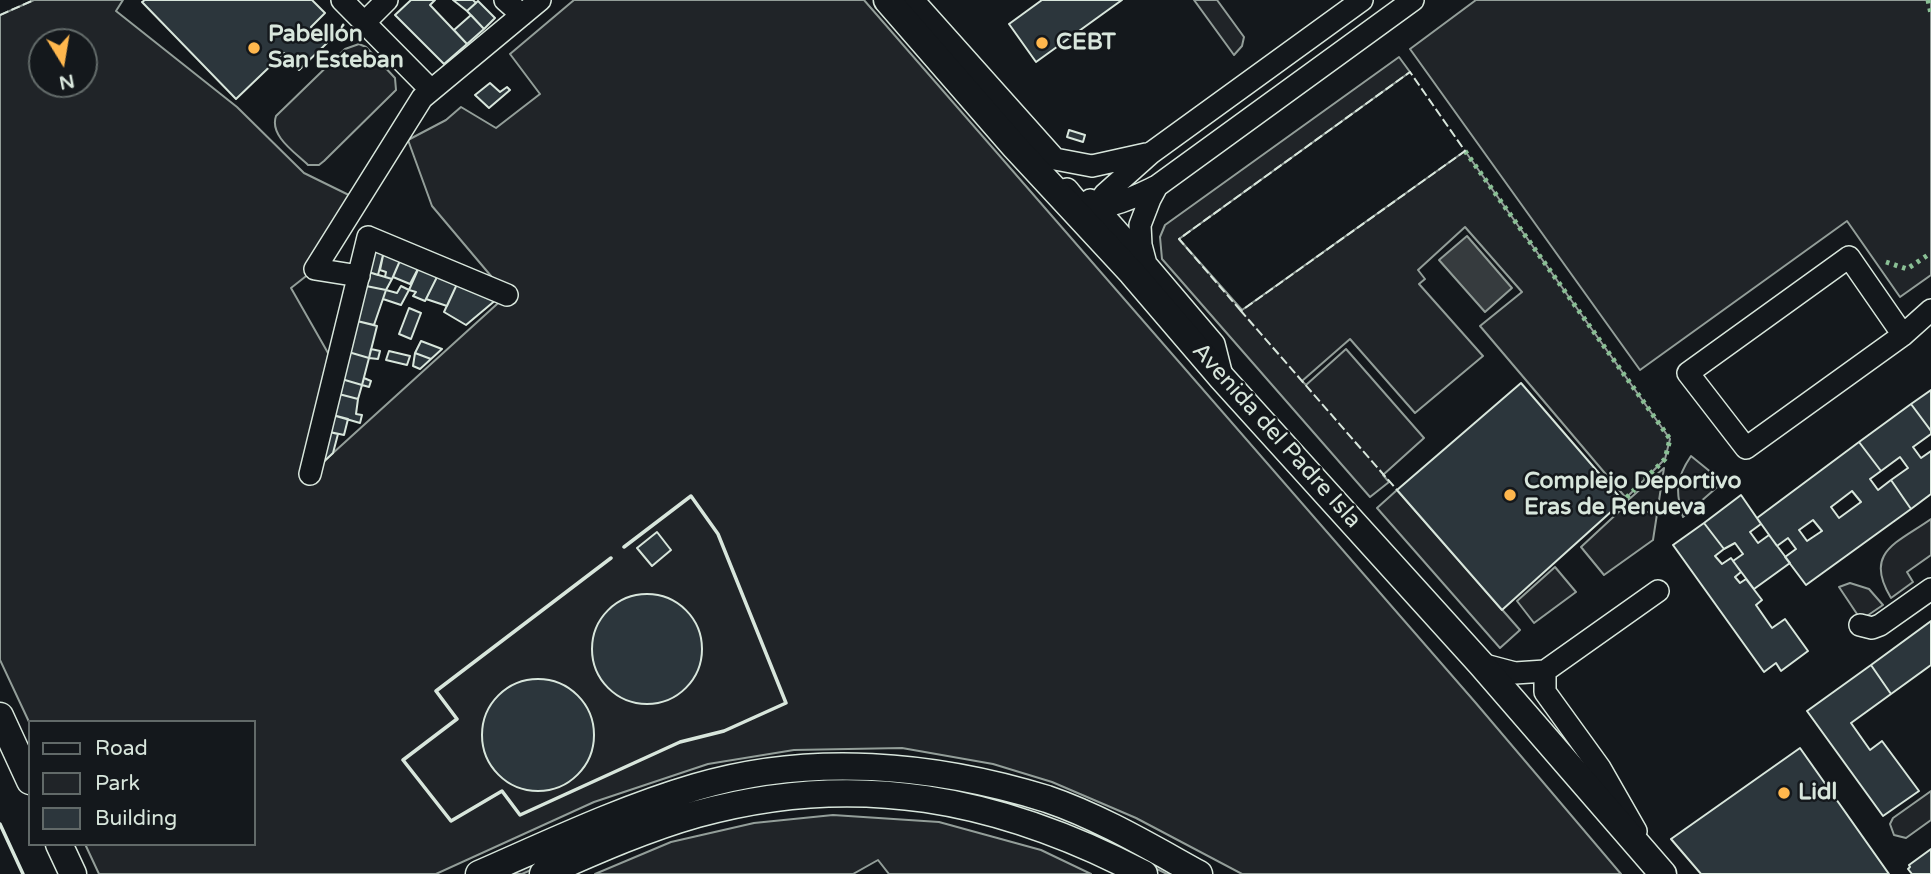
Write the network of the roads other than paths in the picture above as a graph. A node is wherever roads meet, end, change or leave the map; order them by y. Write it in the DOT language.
graph roads {
  1 [pos="342,0"];
  2 [pos="387,0"];
  3 [pos="505,0"];
  4 [pos="540,0"];
  5 [pos="887,0"];
  6 [pos="913,0"];
  7 [pos="1362,0"];
  8 [pos="1413,0"];
  9 [pos="522,15"];
  10 [pos="364,23"];
  11 [pos="431,90"];
  12 [pos="1015,147"];
  13 [pos="1151,153"];
  14 [pos="1061,160"];
  15 [pos="1157,186"];
  16 [pos="1097,206"];
  17 [pos="1139,268"];
  18 [pos="359,276"];
  19 [pos="507,295"];
  20 [pos="1931,310"];
  21 [pos="1903,335"];
  22 [pos="310,474"];
  23 [pos="1931,589"];
  24 [pos="1658,592"];
  25 [pos="1860,625"];
  26 [pos="1481,664"];
  27 [pos="1545,671"];
  28 [pos="0,716"];
  29 [pos="28,777"];
  30 [pos="60,846"];
  31 [pos="1659,869"];
  32 [pos="73,874"];
  33 [pos="479,874"];
  34 [pos="543,874"];
  35 [pos="1144,874"];
  36 [pos="1199,874"];
  1 -- 10 [label="street"];
  2 -- 10 [label="street"];
  3 -- 9 [label="street"];
  4 -- 9 [label="street"];
  5 -- 12 [label="main road, Avenida del Padre Isla"];
  6 -- 14 [label="street"];
  7 -- 13 [label="street"];
  8 -- 15 [label="street"];
  9 -- 11 [label="street"];
  10 -- 11 [label="street"];
  11 -- 18 [label="street"];
  12 -- 16 [label="street"];
  12 -- 17 [label="main road, Avenida del Padre Isla"];
  13 -- 14 [label="street"];
  13 -- 16 [label="street"];
  14 -- 16 [label="street"];
  15 -- 16 [label="street"];
  15 -- 17 [label="street"];
  16 -- 17 [label="street"];
  17 -- 26 [label="main road, Avenida del Padre Isla"];
  18 -- 19 [label="street"];
  18 -- 22 [label="street"];
  20 -- 21 [label="street"];
  21 -- 21 [label="street"];
  23 -- 25 [label="street"];
  24 -- 27 [label="street"];
  26 -- 27 [label="street"];
  26 -- 31 [label="main road, Avenida del Padre Isla"];
  27 -- 31 [label="street"];
  28 -- 29 [label="main road"];
  30 -- 32 [label="main road"];
  33 -- 36 [label="main road"];
  34 -- 35 [label="main road"];
}
